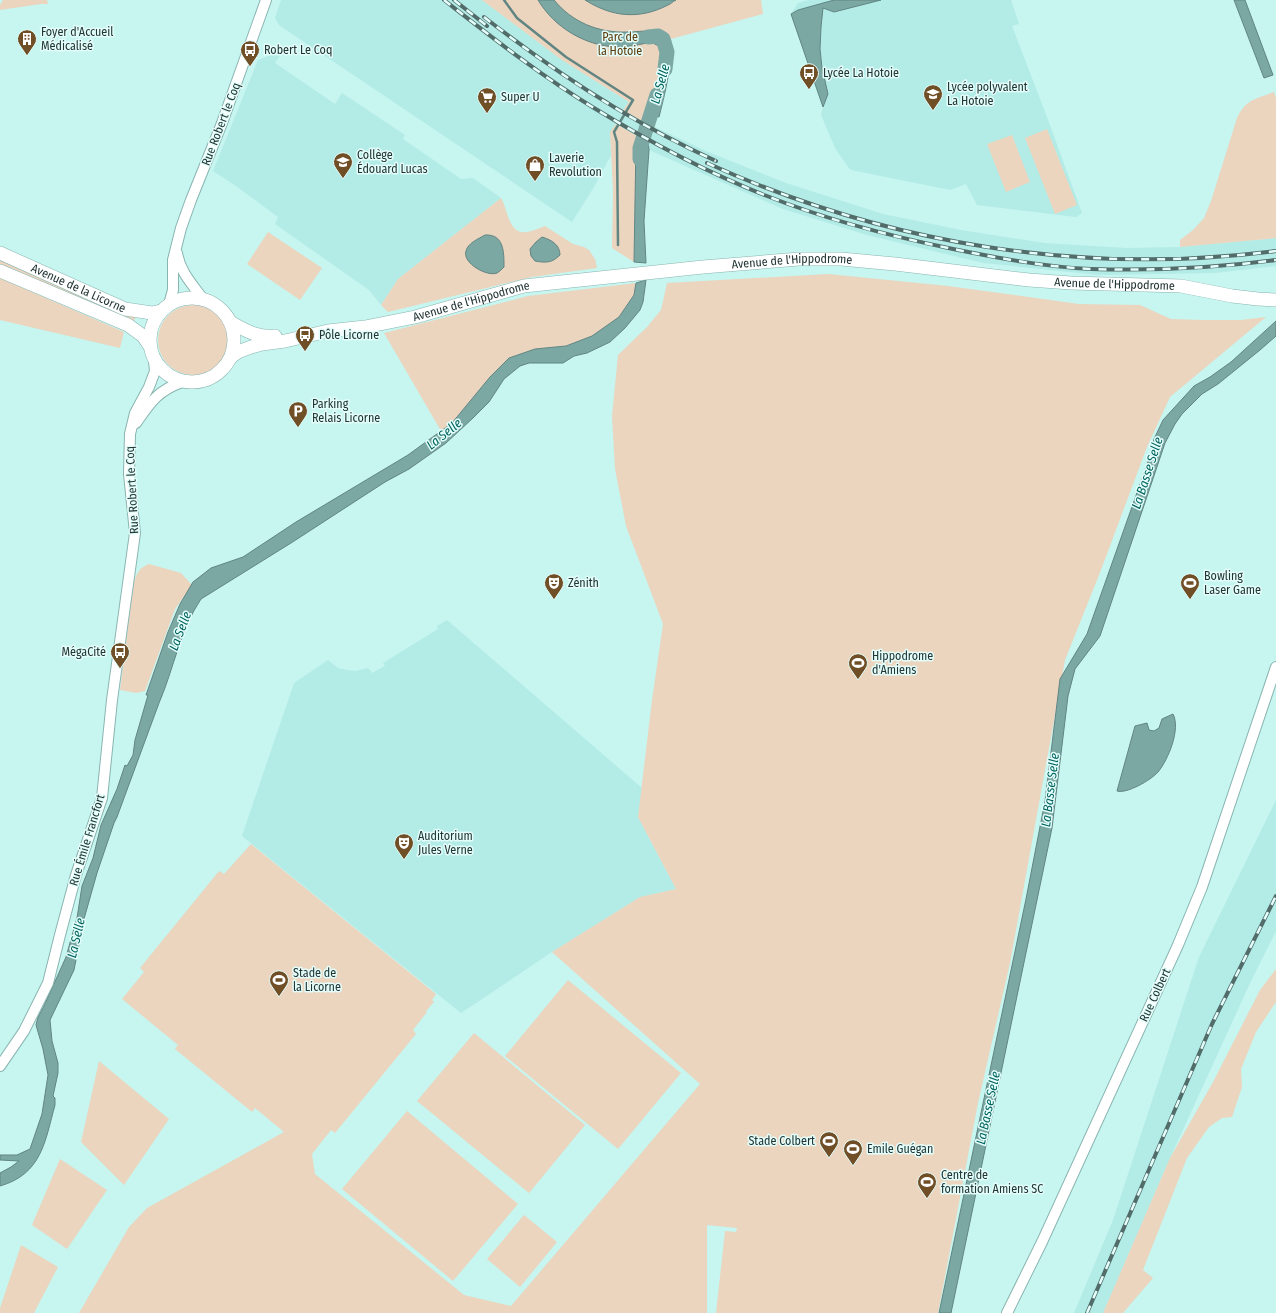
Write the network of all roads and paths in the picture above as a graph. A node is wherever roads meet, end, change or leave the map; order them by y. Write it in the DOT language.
graph roads {
  1 [pos="266,0"];
  2 [pos="176,248"];
  3 [pos="0,253"];
  4 [pos="0,271"];
  5 [pos="202,299"];
  6 [pos="1276,300"];
  7 [pos="165,308"];
  8 [pos="230,322"];
  9 [pos="313,334"];
  10 [pos="149,345"];
  11 [pos="231,357"];
  12 [pos="154,361"];
  13 [pos="182,382"];
  14 [pos="132,428"];
  15 [pos="133,552"];
  16 [pos="1276,666"];
  17 [pos="0,1066"];
  18 [pos="1007,1313"];
  1 -- 2 [label="street, Rue Robert le Coq"];
  2 -- 5 [label="street, Rue Robert le Coq"];
  2 -- 7 [label="street, Rue Robert le Coq"];
  3 -- 7 [label="main road, Avenue de la Licorne"];
  4 -- 10 [label="main road, Avenue de la Licorne"];
  5 -- 7 [label="main road"];
  5 -- 8 [label="main road"];
  6 -- 9 [label="main road, Avenue de l'Hippodrome"];
  7 -- 10 [label="main road"];
  8 -- 9 [label="main road, Avenue de l'Hippodrome"];
  8 -- 11 [label="main road"];
  9 -- 11 [label="main road, Avenue de l'Hippodrome"];
  10 -- 12 [label="main road"];
  11 -- 13 [label="main road"];
  12 -- 13 [label="main road"];
  12 -- 14 [label="street, Rue Robert le Coq"];
  13 -- 14 [label="street, Rue Robert le Coq"];
  14 -- 15 [label="street, Rue Robert le Coq"];
  15 -- 17 [label="street, Rue Émile Francfort"];
  16 -- 18 [label="street, Rue Colbert"];
}
